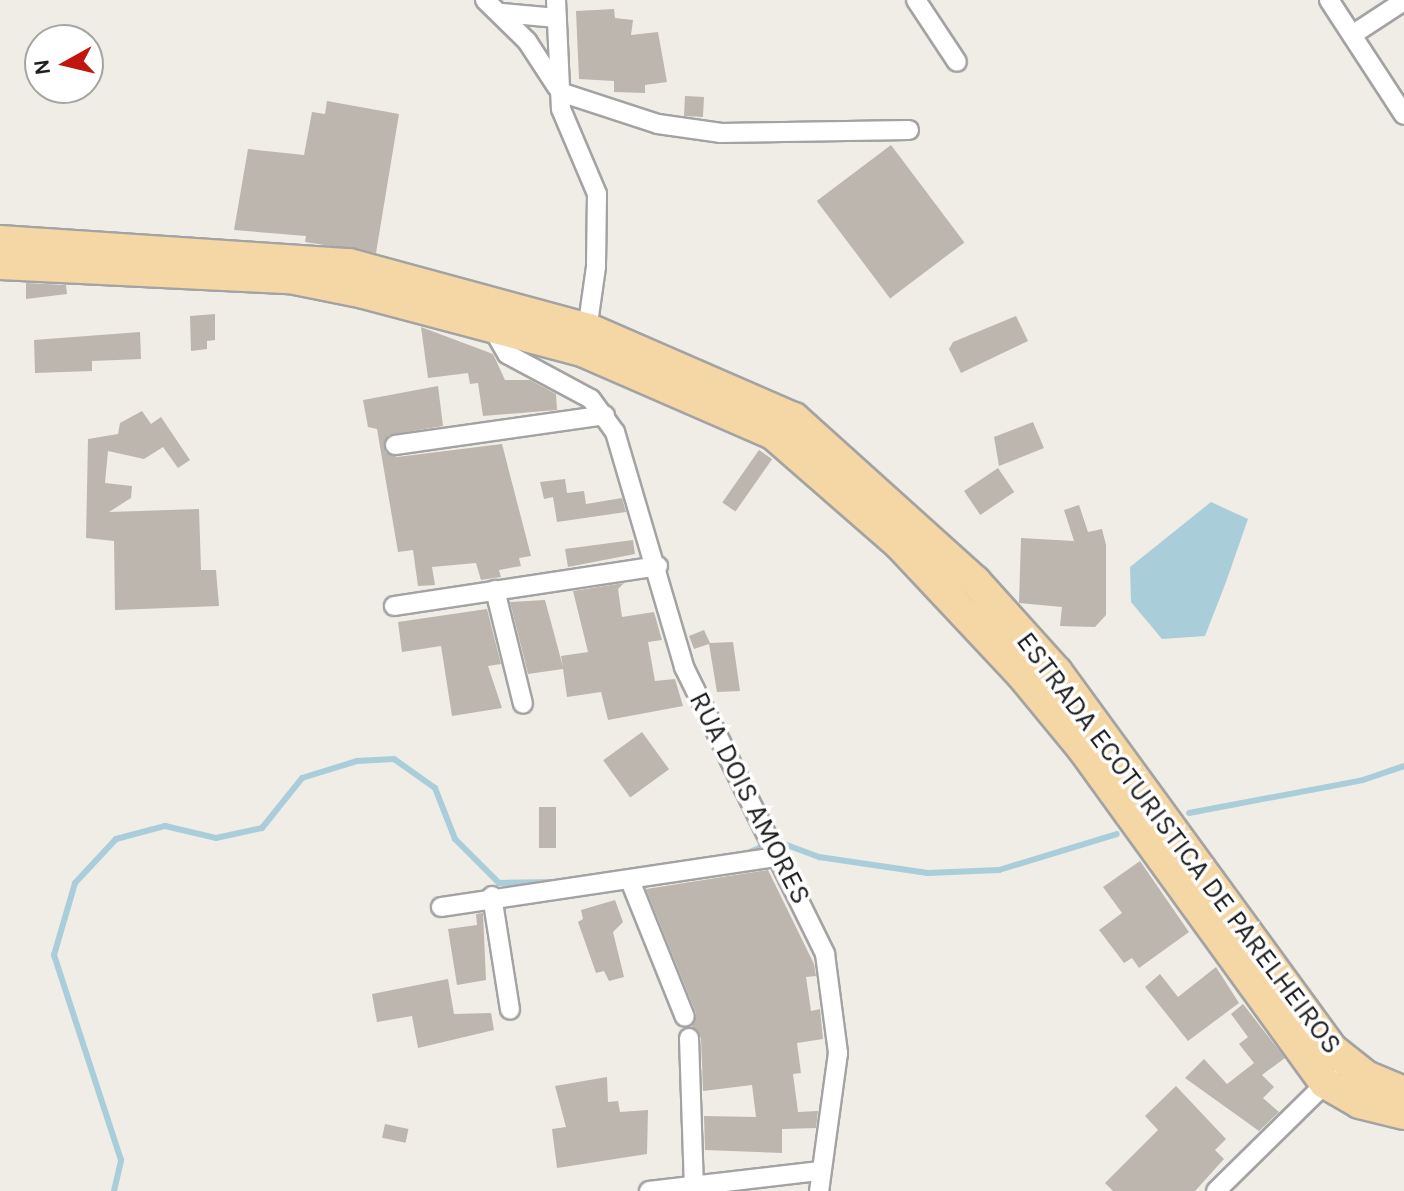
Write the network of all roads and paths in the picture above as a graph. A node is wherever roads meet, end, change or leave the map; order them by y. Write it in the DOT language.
graph roads {
  1 [pos="485,0"];
  2 [pos="916,0"];
  3 [pos="1329,0"];
  4 [pos="1404,1"];
  5 [pos="556,9"];
  6 [pos="502,13"];
  7 [pos="1352,35"];
  8 [pos="957,62"];
  9 [pos="560,92"];
  10 [pos="1404,115"];
  11 [pos="909,130"];
  12 [pos="0,241"];
  13 [pos="0,264"];
  14 [pos="493,314"];
  15 [pos="586,340"];
  16 [pos="605,415"];
  17 [pos="395,445"];
  18 [pos="658,566"];
  19 [pos="495,590"];
  20 [pos="394,606"];
  21 [pos="523,704"];
  22 [pos="776,857"];
  23 [pos="631,883"];
  24 [pos="492,896"];
  25 [pos="441,907"];
  26 [pos="510,1010"];
  27 [pos="685,1017"];
  28 [pos="689,1038"];
  29 [pos="1336,1074"];
  30 [pos="1404,1092"];
  31 [pos="1404,1114"];
  32 [pos="820,1171"];
  33 [pos="694,1185"];
  34 [pos="649,1191"];
  35 [pos="819,1191"];
  36 [pos="1216,1191"];
  1 -- 6 [label="street"];
  2 -- 8 [label="street"];
  3 -- 7 [label="street"];
  4 -- 7 [label="street"];
  5 -- 6 [label="street"];
  5 -- 9 [label="street"];
  6 -- 9 [label="street"];
  7 -- 10 [label="street"];
  9 -- 11 [label="street"];
  9 -- 15 [label="street"];
  12 -- 14 [label="main road, ESTRADA ECOTURISTICA DE PARELHEIROS"];
  13 -- 14 [label="main road, ESTRADA ECOTURISTICA DE PARELHEIROS"];
  14 -- 15 [label="main road, ESTRADA ECOTURISTICA DE PARELHEIROS"];
  14 -- 16 [label="street"];
  15 -- 29 [label="main road, ESTRADA ECOTURISTICA DE PARELHEIROS"];
  16 -- 17 [label="street"];
  16 -- 18 [label="street, RUA DOIS AMORES"];
  18 -- 19 [label="street"];
  18 -- 22 [label="street, RUA DOIS AMORES"];
  19 -- 20 [label="street"];
  19 -- 21 [label="street"];
  22 -- 23 [label="street"];
  22 -- 32 [label="street, RUA DOIS AMORES"];
  23 -- 24 [label="street"];
  23 -- 27 [label="street"];
  24 -- 25 [label="street"];
  24 -- 26 [label="street"];
  28 -- 33 [label="street"];
  29 -- 30 [label="main road, ESTRADA ECOTURISTICA DE PARELHEIROS"];
  29 -- 31 [label="main road, ESTRADA ECOTURISTICA DE PARELHEIROS"];
  29 -- 36 [label="street"];
  32 -- 33 [label="street"];
  32 -- 35 [label="street, RUA DOIS AMORES"];
  33 -- 34 [label="street"];
}
